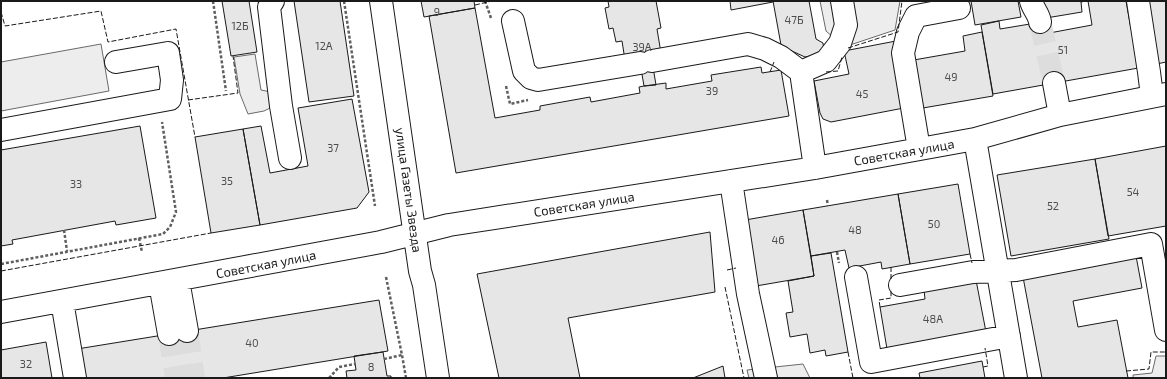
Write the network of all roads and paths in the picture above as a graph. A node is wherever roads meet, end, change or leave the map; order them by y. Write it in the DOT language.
graph roads {
  1 [pos="213,1"];
  2 [pos="273,1"];
  3 [pos="344,1"];
  4 [pos="381,1"];
  5 [pos="842,1"];
  6 [pos="1031,1"];
  7 [pos="1138,1"];
  8 [pos="959,8"];
  9 [pos="513,21"];
  10 [pos="1040,22"];
  11 [pos="116,62"];
  12 [pos="801,72"];
  13 [pos="1054,83"];
  14 [pos="226,91"];
  15 [pos="1159,95"];
  16 [pos="159,101"];
  17 [pos="1060,115"];
  18 [pos="1,130"];
  19 [pos="975,138"];
  20 [pos="919,149"];
  21 [pos="290,158"];
  22 [pos="815,168"];
  23 [pos="731,181"];
  24 [pos="827,200"];
  25 [pos="375,206"];
  26 [pos="828,206"];
  27 [pos="64,230"];
  28 [pos="415,233"];
  29 [pos="139,238"];
  30 [pos="67,251"];
  31 [pos="142,252"];
  32 [pos="1,264"];
  33 [pos="998,272"];
  34 [pos="386,276"];
  35 [pos="856,277"];
  36 [pos="169,282"];
  37 [pos="900,286"];
  38 [pos="62,301"];
  39 [pos="1,312"];
  40 [pos="1166,330"];
  41 [pos="178,333"];
  42 [pos="1009,336"];
  43 [pos="402,355"];
  44 [pos="384,359"];
  45 [pos="355,364"];
  46 [pos="75,378"];
  47 [pos="329,378"];
  48 [pos="406,378"];
  49 [pos="438,378"];
  50 [pos="766,378"];
  51 [pos="1016,378"];
  1 -- 14 [label="path"];
  2 -- 21 [label="street"];
  3 -- 25 [label="path"];
  4 -- 28 [label="street, улица Газеты Звезда"];
  5 -- 12 [label="street"];
  6 -- 10 [label="street"];
  7 -- 15 [label="street"];
  8 -- 20 [label="street"];
  9 -- 12 [label="street"];
  11 -- 16 [label="street"];
  12 -- 22 [label="street"];
  13 -- 17 [label="street"];
  15 -- 17 [label="street, Советская улица"];
  16 -- 18 [label="street"];
  16 -- 29 [label="path"];
  17 -- 19 [label="street, Советская улица"];
  19 -- 20 [label="street, Советская улица"];
  19 -- 33 [label="street"];
  20 -- 22 [label="street, Советская улица"];
  22 -- 23 [label="street, Советская улица"];
  23 -- 28 [label="street, Советская улица"];
  23 -- 50 [label="street"];
  24 -- 26 [label="path"];
  27 -- 30 [label="path"];
  28 -- 36 [label="street, Советская улица"];
  28 -- 49 [label="street, улица Газеты Звезда"];
  29 -- 30 [label="path"];
  29 -- 31 [label="path"];
  30 -- 32 [label="path"];
  33 -- 37 [label="street"];
  33 -- 40 [label="street"];
  33 -- 42 [label="street"];
  34 -- 43 [label="path"];
  35 -- 42 [label="street"];
  36 -- 38 [label="street, Советская улица"];
  36 -- 41 [label="street"];
  38 -- 39 [label="street, Советская улица"];
  38 -- 46 [label="street"];
  42 -- 51 [label="street"];
  43 -- 44 [label="path"];
  43 -- 48 [label="path"];
  45 -- 47 [label="path"];
}
